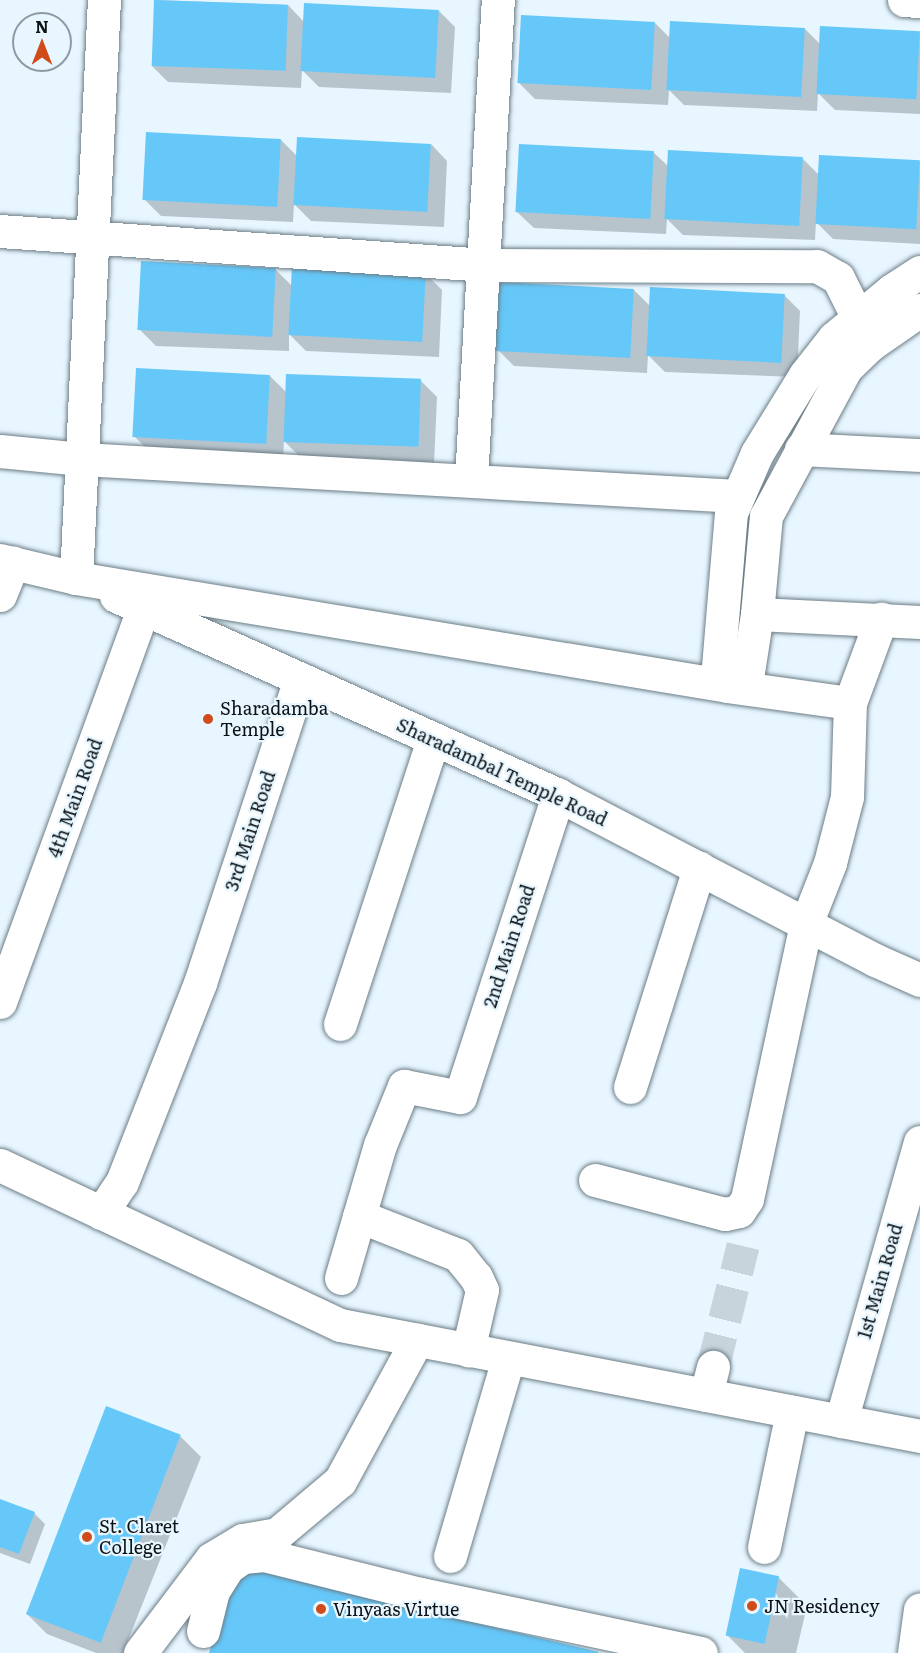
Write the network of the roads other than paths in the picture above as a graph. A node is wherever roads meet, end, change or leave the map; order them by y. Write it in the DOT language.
graph roads {
  1 [pos="104,0"];
  2 [pos="498,0"];
  3 [pos="904,0"];
  4 [pos="920,1"];
  5 [pos="0,231"];
  6 [pos="91,240"];
  7 [pos="483,265"];
  8 [pos="920,272"];
  9 [pos="920,310"];
  10 [pos="858,318"];
  11 [pos="801,449"];
  12 [pos="0,451"];
  13 [pos="920,455"];
  14 [pos="82,459"];
  15 [pos="471,480"];
  16 [pos="738,496"];
  17 [pos="6,561"];
  18 [pos="76,578"];
  19 [pos="0,595"];
  20 [pos="143,609"];
  21 [pos="757,615"];
  22 [pos="881,619"];
  23 [pos="920,622"];
  24 [pos="300,679"];
  25 [pos="728,686"];
  26 [pos="850,703"];
  27 [pos="433,739"];
  28 [pos="558,795"];
  29 [pos="699,868"];
  30 [pos="806,924"];
  31 [pos="920,980"];
  32 [pos="2,991"];
  33 [pos="340,1024"];
  34 [pos="630,1086"];
  35 [pos="920,1142"];
  36 [pos="0,1165"];
  37 [pos="595,1180"];
  38 [pos="101,1213"];
  39 [pos="359,1216"];
  40 [pos="341,1278"];
  41 [pos="417,1340"];
  42 [pos="468,1350"];
  43 [pos="508,1359"];
  44 [pos="792,1412"];
  45 [pos="841,1421"];
  46 [pos="920,1436"];
  47 [pos="764,1547"];
  48 [pos="450,1556"];
  49 [pos="920,1609"];
  50 [pos="203,1632"];
  51 [pos="140,1653"];
  52 [pos="700,1653"];
  53 [pos="914,1653"];
  1 -- 6 [label="street"];
  2 -- 7 [label="street"];
  3 -- 4 [label="street"];
  5 -- 6 [label="street"];
  6 -- 7 [label="street"];
  6 -- 14 [label="street"];
  7 -- 10 [label="street"];
  7 -- 15 [label="street"];
  8 -- 10 [label="street"];
  9 -- 11 [label="street"];
  10 -- 16 [label="street"];
  11 -- 13 [label="street"];
  11 -- 21 [label="street"];
  12 -- 14 [label="street"];
  14 -- 15 [label="street"];
  14 -- 18 [label="street"];
  15 -- 16 [label="street"];
  16 -- 25 [label="street"];
  17 -- 18 [label="street"];
  17 -- 19 [label="street"];
  18 -- 20 [label="street, Sharadambal Temple Road"];
  18 -- 25 [label="street"];
  20 -- 24 [label="street, Sharadambal Temple Road"];
  20 -- 32 [label="street, 4th Main Road"];
  21 -- 22 [label="street"];
  21 -- 25 [label="street"];
  22 -- 23 [label="street"];
  22 -- 26 [label="street"];
  24 -- 27 [label="street, Sharadambal Temple Road"];
  24 -- 38 [label="street, 3rd Main Road"];
  25 -- 26 [label="street"];
  26 -- 30 [label="street"];
  27 -- 28 [label="street, Sharadambal Temple Road"];
  27 -- 33 [label="street"];
  28 -- 29 [label="street, Sharadambal Temple Road"];
  28 -- 39 [label="street, 2nd Main Road"];
  29 -- 30 [label="street, Sharadambal Temple Road"];
  29 -- 34 [label="street"];
  30 -- 31 [label="street, Sharadambal Temple Road"];
  30 -- 37 [label="street"];
  35 -- 45 [label="street, 1st Main Road"];
  36 -- 38 [label="street"];
  38 -- 41 [label="street"];
  39 -- 40 [label="street"];
  39 -- 42 [label="street"];
  41 -- 42 [label="street"];
  41 -- 51 [label="street"];
  42 -- 43 [label="street"];
  43 -- 44 [label="street"];
  43 -- 48 [label="street"];
  44 -- 45 [label="street"];
  44 -- 47 [label="street"];
  45 -- 46 [label="street"];
  49 -- 53 [label="street"];
  50 -- 52 [label="street"];
}
